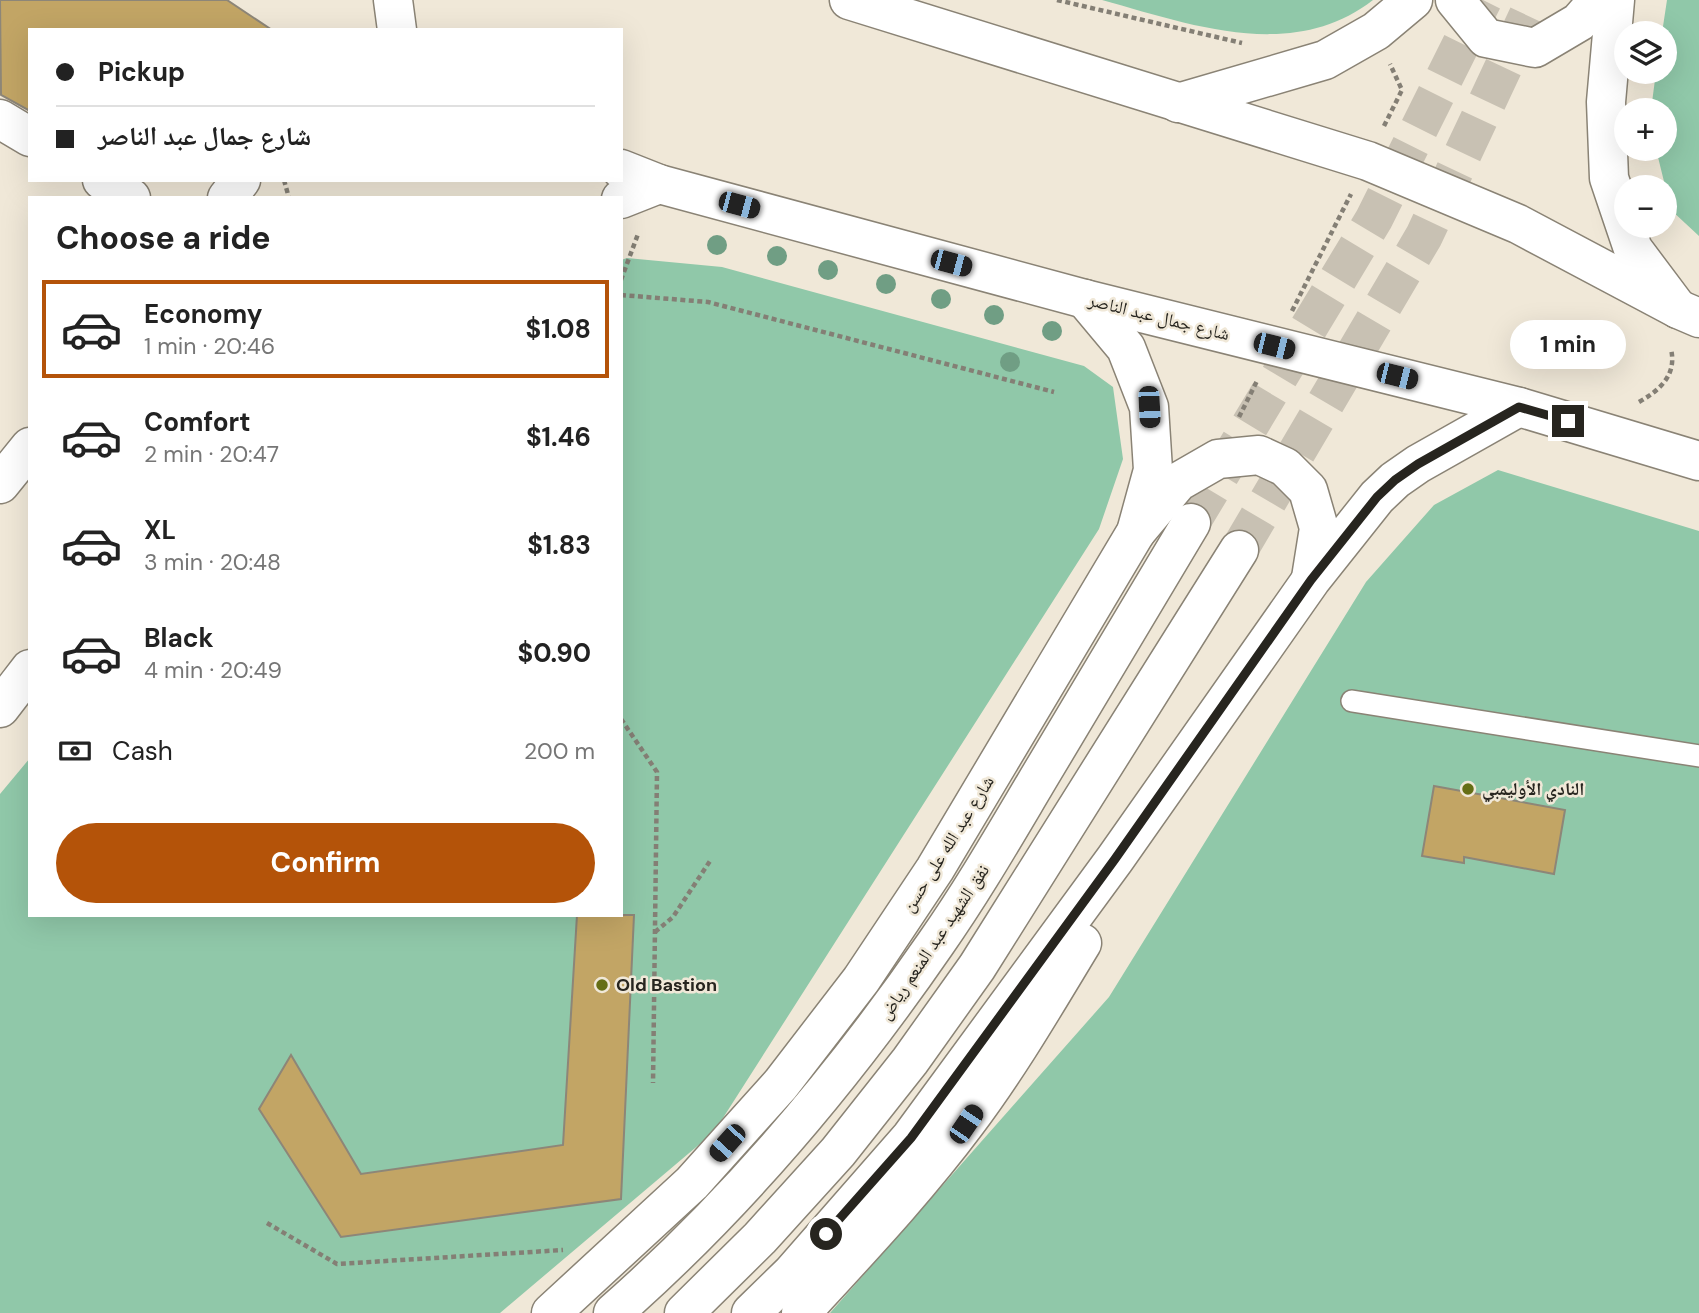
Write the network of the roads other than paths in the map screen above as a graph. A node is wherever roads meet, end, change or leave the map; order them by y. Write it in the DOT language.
graph roads {
  1 [pos="849,0"];
  2 [pos="1413,0"];
  3 [pos="1455,0"];
  4 [pos="1598,0"];
  5 [pos="1615,0"];
  6 [pos="1178,103"];
  7 [pos="0,119"];
  8 [pos="28,136"];
  9 [pos="623,170"];
  10 [pos="105,182"];
  11 [pos="239,182"];
  12 [pos="659,184"];
  13 [pos="128,196"];
  14 [pos="229,196"];
  15 [pos="623,198"];
  16 [pos="1085,299"];
  17 [pos="1682,324"];
  18 [pos="1519,407"];
  19 [pos="28,449"];
  20 [pos="1699,461"];
  21 [pos="0,484"];
  22 [pos="1191,523"];
  23 [pos="1136,532"];
  24 [pos="1239,550"];
  25 [pos="1311,580"];
  26 [pos="28,672"];
  27 [pos="1352,701"];
  28 [pos="0,708"];
  29 [pos="1699,756"];
  30 [pos="1115,859"];
  31 [pos="551,1313"];
  32 [pos="613,1313"];
  33 [pos="684,1313"];
  34 [pos="751,1313"];
  35 [pos="801,1313"];
  1 -- 6 [label="main road"];
  2 -- 6 [label="main road"];
  3 -- 4 [label="main road"];
  5 -- 17 [label="main road"];
  6 -- 17 [label="main road"];
  7 -- 8 [label="main road"];
  9 -- 12 [label="main road, شارع جمال عبد الناصر"];
  10 -- 13 [label="main road"];
  11 -- 14 [label="main road"];
  12 -- 15 [label="main road"];
  12 -- 16 [label="main road, شارع جمال عبد الناصر"];
  16 -- 18 [label="main road, شارع جمال عبد الناصر"];
  16 -- 23 [label="main road, شارع عبد الله على حسن"];
  18 -- 20 [label="main road, شارع جمال عبد الناصر"];
  18 -- 25 [label="main road"];
  19 -- 21 [label="main road"];
  22 -- 32 [label="main road, نفق الشهيد عبد المنعم رياض"];
  23 -- 25 [label="main road"];
  23 -- 31 [label="main road, شارع عبد الله على حسن"];
  24 -- 33 [label="main road"];
  25 -- 30 [label="main road"];
  26 -- 28 [label="main road"];
  27 -- 29 [label="lane"];
  30 -- 34 [label="main road"];
  30 -- 35 [label="main road"];
}
